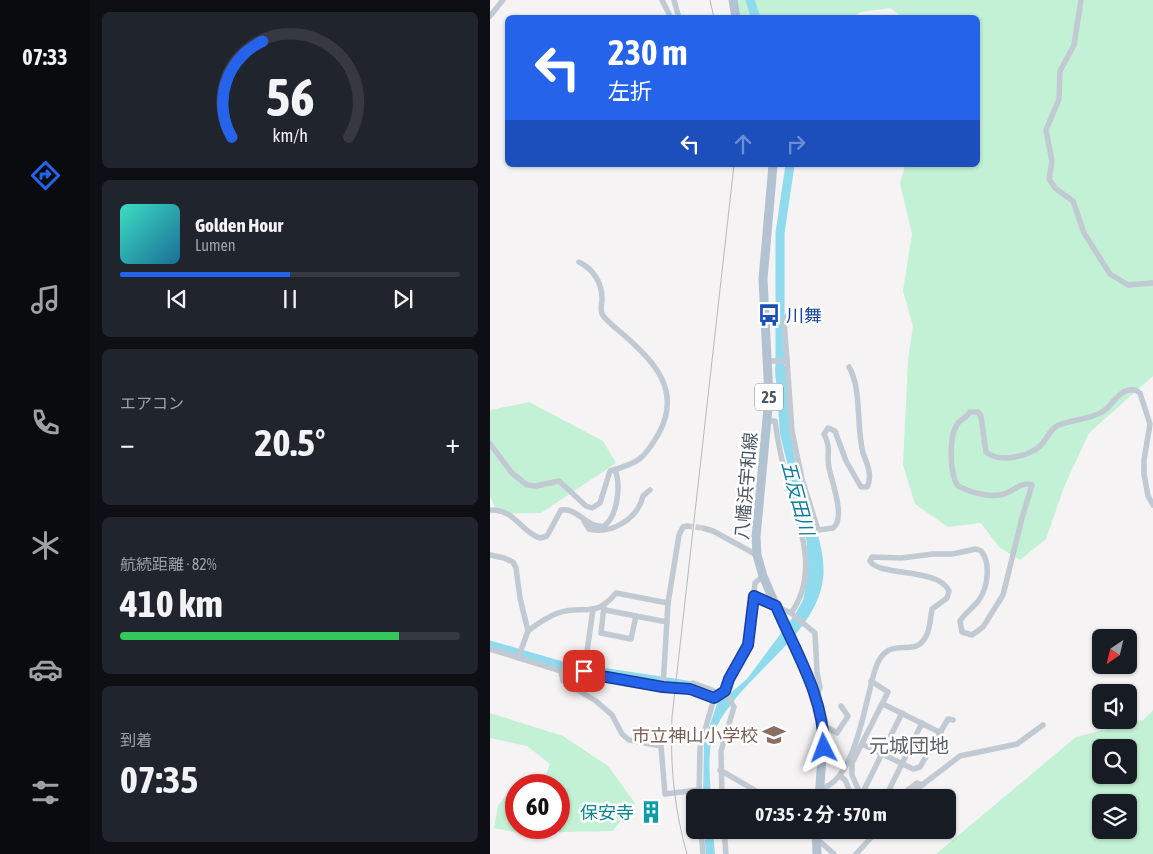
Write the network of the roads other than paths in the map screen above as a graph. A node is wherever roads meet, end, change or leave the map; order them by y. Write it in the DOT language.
graph roads {
  1 [pos="503,0"];
  2 [pos="662,0"];
  3 [pos="674,0"];
  4 [pos="732,0"];
  5 [pos="1082,0"];
  6 [pos="670,15"];
  7 [pos="678,15"];
  8 [pos="735,15"];
  9 [pos="490,16"];
  10 [pos="773,167"];
  11 [pos="579,262"];
  12 [pos="1153,282"];
  13 [pos="789,314"];
  14 [pos="770,361"];
  15 [pos="786,361"];
  16 [pos="850,367"];
  17 [pos="768,421"];
  18 [pos="490,444"];
  19 [pos="614,470"];
  20 [pos="650,490"];
  21 [pos="1153,505"];
  22 [pos="490,510"];
  23 [pos="581,517"];
  24 [pos="687,526"];
  25 [pos="702,528"];
  26 [pos="490,555"];
  27 [pos="756,555"];
  28 [pos="763,576"];
  29 [pos="754,596"];
  30 [pos="668,603"];
  31 [pos="776,606"];
  32 [pos="604,608"];
  33 [pos="593,609"];
  34 [pos="791,614"];
  35 [pos="636,616"];
  36 [pos="667,622"];
  37 [pos="528,631"];
  38 [pos="490,649"];
  39 [pos="519,655"];
  40 [pos="562,670"];
  41 [pos="584,670"];
  42 [pos="871,681"];
  43 [pos="693,683"];
  44 [pos="663,684"];
  45 [pos="720,695"];
  46 [pos="816,698"];
  47 [pos="883,704"];
  48 [pos="841,706"];
  49 [pos="902,714"];
  50 [pos="953,720"];
  51 [pos="922,723"];
  52 [pos="823,724"];
  53 [pos="1044,725"];
  54 [pos="941,733"];
  55 [pos="862,744"];
  56 [pos="882,754"];
  57 [pos="902,764"];
  58 [pos="720,770"];
  59 [pos="840,776"];
  60 [pos="921,785"];
  61 [pos="699,789"];
  62 [pos="721,789"];
  63 [pos="753,789"];
  64 [pos="819,789"];
  65 [pos="825,789"];
  66 [pos="849,789"];
  67 [pos="859,789"];
  68 [pos="864,789"];
  69 [pos="890,789"];
  70 [pos="908,789"];
  71 [pos="916,789"];
  72 [pos="686,792"];
  73 [pos="702,839"];
  74 [pos="725,839"];
  75 [pos="816,839"];
  76 [pos="820,839"];
  77 [pos="870,839"];
  78 [pos="703,854"];
  79 [pos="726,854"];
  80 [pos="816,854"];
  81 [pos="834,854"];
  82 [pos="856,854"];
  1 -- 9 [label="street"];
  2 -- 6 [label="street"];
  3 -- 7 [label="street"];
  4 -- 8 [label="main road"];
  5 -- 12 [label="street"];
  10 -- 14 [label="main road, 八幡浜宇和線 / 25"];
  11 -- 19 [label="street"];
  13 -- 15 [label="street"];
  14 -- 15 [label="street"];
  14 -- 17 [label="main road, 八幡浜宇和線 / 25"];
  15 -- 16 [label="street"];
  17 -- 27 [label="main road, 八幡浜宇和線 / 25"];
  17 -- 34 [label="street"];
  18 -- 19 [label="street"];
  19 -- 23 [label="street"];
  20 -- 23 [label="street"];
  21 -- 42 [label="street"];
  22 -- 23 [label="street"];
  24 -- 30 [label="street"];
  25 -- 27 [label="street"];
  26 -- 37 [label="street"];
  27 -- 28 [label="main road, 八幡浜宇和線 / 25"];
  28 -- 29 [label="street"];
  28 -- 31 [label="main road, 八幡浜宇和線 / 25"];
  29 -- 31 [label="street"];
  29 -- 45 [label="street"];
  30 -- 32 [label="street"];
  30 -- 36 [label="street"];
  31 -- 34 [label="street"];
  31 -- 46 [label="main road, 八幡浜宇和線 / 25"];
  32 -- 33 [label="street"];
  32 -- 35 [label="street"];
  32 -- 35 [label="street"];
  33 -- 37 [label="street"];
  33 -- 41 [label="street"];
  34 -- 46 [label="street"];
  35 -- 36 [label="street"];
  36 -- 44 [label="street"];
  37 -- 39 [label="street"];
  38 -- 39 [label="street"];
  39 -- 40 [label="street"];
  40 -- 41 [label="street"];
  40 -- 72 [label="street"];
  41 -- 44 [label="street"];
  42 -- 47 [label="street"];
  42 -- 59 [label="street"];
  43 -- 45 [label="street"];
  44 -- 45 [label="street"];
  45 -- 58 [label="street"];
  45 -- 61 [label="street"];
  46 -- 52 [label="main road, 八幡浜宇和線 / 25"];
  47 -- 49 [label="street"];
  47 -- 55 [label="street"];
  48 -- 52 [label="street"];
  49 -- 51 [label="street"];
  49 -- 56 [label="street"];
  50 -- 54 [label="street"];
  51 -- 54 [label="street"];
  51 -- 57 [label="street"];
  52 -- 64 [label="main road, 八幡浜宇和線 / 25"];
  53 -- 60 [label="street"];
  54 -- 57 [label="street"];
  55 -- 56 [label="street"];
  55 -- 67 [label="street"];
  56 -- 57 [label="street"];
  56 -- 68 [label="street"];
  57 -- 69 [label="street"];
  58 -- 62 [label="street"];
  58 -- 63 [label="street"];
  59 -- 65 [label="street"];
  59 -- 66 [label="street"];
  60 -- 70 [label="street"];
  60 -- 71 [label="street"];
  73 -- 78 [label="street"];
  74 -- 79 [label="street"];
  75 -- 80 [label="main road"];
  76 -- 81 [label="street"];
  77 -- 82 [label="street"];
}
